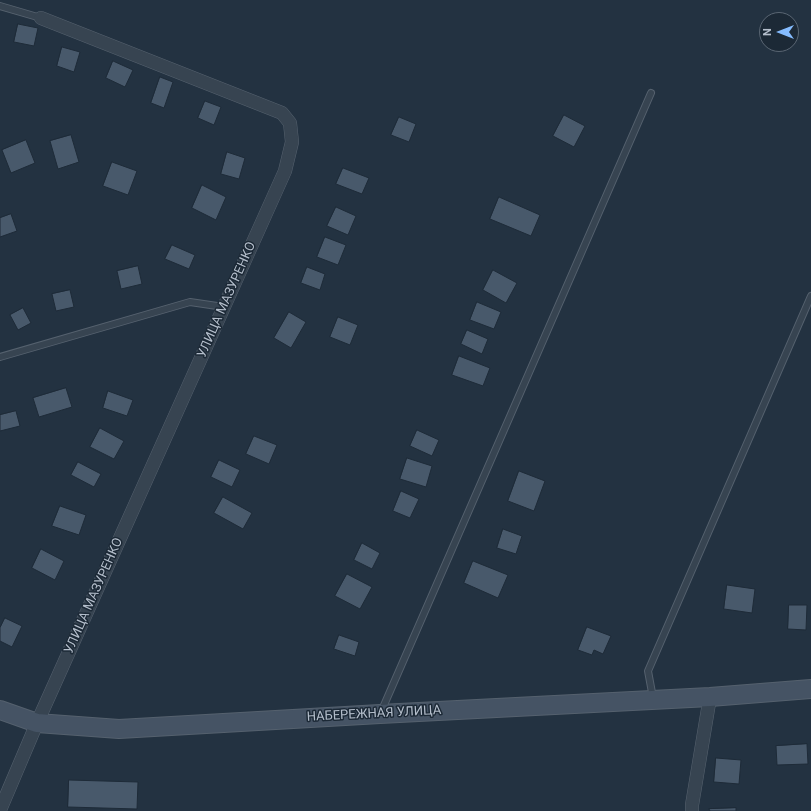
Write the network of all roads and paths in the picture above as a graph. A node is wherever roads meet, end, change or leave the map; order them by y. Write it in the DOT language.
graph roads {
  1 [pos="0,6"];
  2 [pos="41,18"];
  3 [pos="651,93"];
  4 [pos="811,296"];
  5 [pos="224,307"];
  6 [pos="0,357"];
  7 [pos="811,688"];
  8 [pos="710,697"];
  9 [pos="653,700"];
  10 [pos="0,710"];
  11 [pos="380,714"];
  12 [pos="37,723"];
  13 [pos="0,810"];
  14 [pos="692,811"];
  1 -- 2 [label="lane"];
  2 -- 5 [label="street, УЛИЦА МАЗУРЕНКО"];
  3 -- 11 [label="lane"];
  4 -- 9 [label="lane"];
  5 -- 6 [label="lane"];
  5 -- 12 [label="street, УЛИЦА МАЗУРЕНКО"];
  7 -- 8 [label="street, НАБЕРЕЖНАЯ УЛИЦА"];
  8 -- 9 [label="street, НАБЕРЕЖНАЯ УЛИЦА"];
  8 -- 14 [label="street"];
  9 -- 11 [label="street, НАБЕРЕЖНАЯ УЛИЦА"];
  10 -- 12 [label="street, НАБЕРЕЖНАЯ УЛИЦА"];
  11 -- 12 [label="street, НАБЕРЕЖНАЯ УЛИЦА"];
  12 -- 13 [label="street"];
}
